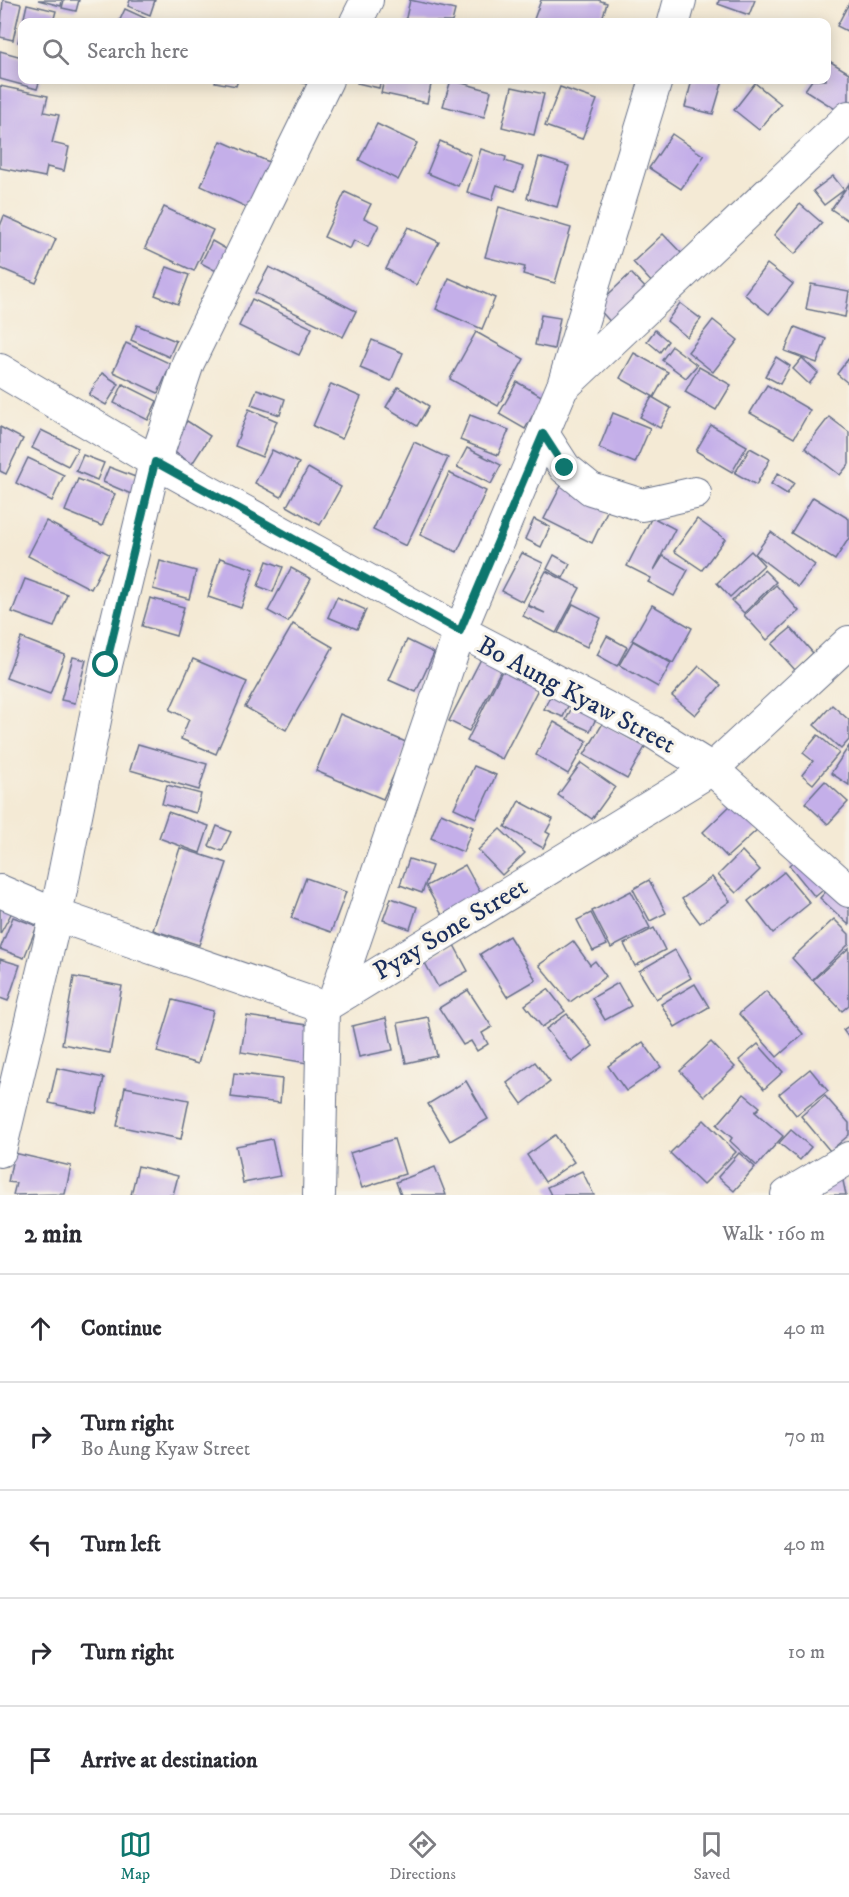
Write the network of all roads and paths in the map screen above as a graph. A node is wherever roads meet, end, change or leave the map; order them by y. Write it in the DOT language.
graph roads {
  1 [pos="367,0"];
  2 [pos="681,0"];
  3 [pos="358,18"];
  4 [pos="675,18"];
  5 [pos="325,84"];
  6 [pos="655,84"];
  7 [pos="849,117"];
  8 [pos="0,370"];
  9 [pos="562,388"];
  10 [pos="543,434"];
  11 [pos="155,462"];
  12 [pos="695,493"];
  13 [pos="460,631"];
  14 [pos="849,642"];
  15 [pos="712,769"];
  16 [pos="0,891"];
  17 [pos="849,891"];
  18 [pos="56,915"];
  19 [pos="329,1003"];
  20 [pos="0,1151"];
  21 [pos="849,1158"];
  22 [pos="319,1195"];
  23 [pos="788,1195"];
  1 -- 3 [label="street"];
  2 -- 4 [label="street"];
  5 -- 11 [label="street"];
  6 -- 9 [label="street"];
  7 -- 9 [label="street"];
  8 -- 11 [label="street, Bo Aung Kyaw Street"];
  9 -- 10 [label="street"];
  10 -- 12 [label="street"];
  10 -- 13 [label="street"];
  11 -- 13 [label="street, Bo Aung Kyaw Street"];
  11 -- 18 [label="street"];
  13 -- 15 [label="street, Bo Aung Kyaw Street"];
  13 -- 19 [label="street"];
  14 -- 15 [label="street, Pyay Sone Street"];
  15 -- 17 [label="street, Bo Aung Kyaw Street"];
  15 -- 19 [label="street, Pyay Sone Street"];
  16 -- 18 [label="street"];
  18 -- 19 [label="street"];
  18 -- 20 [label="street"];
  19 -- 22 [label="street"];
  21 -- 23 [label="street"];
}
